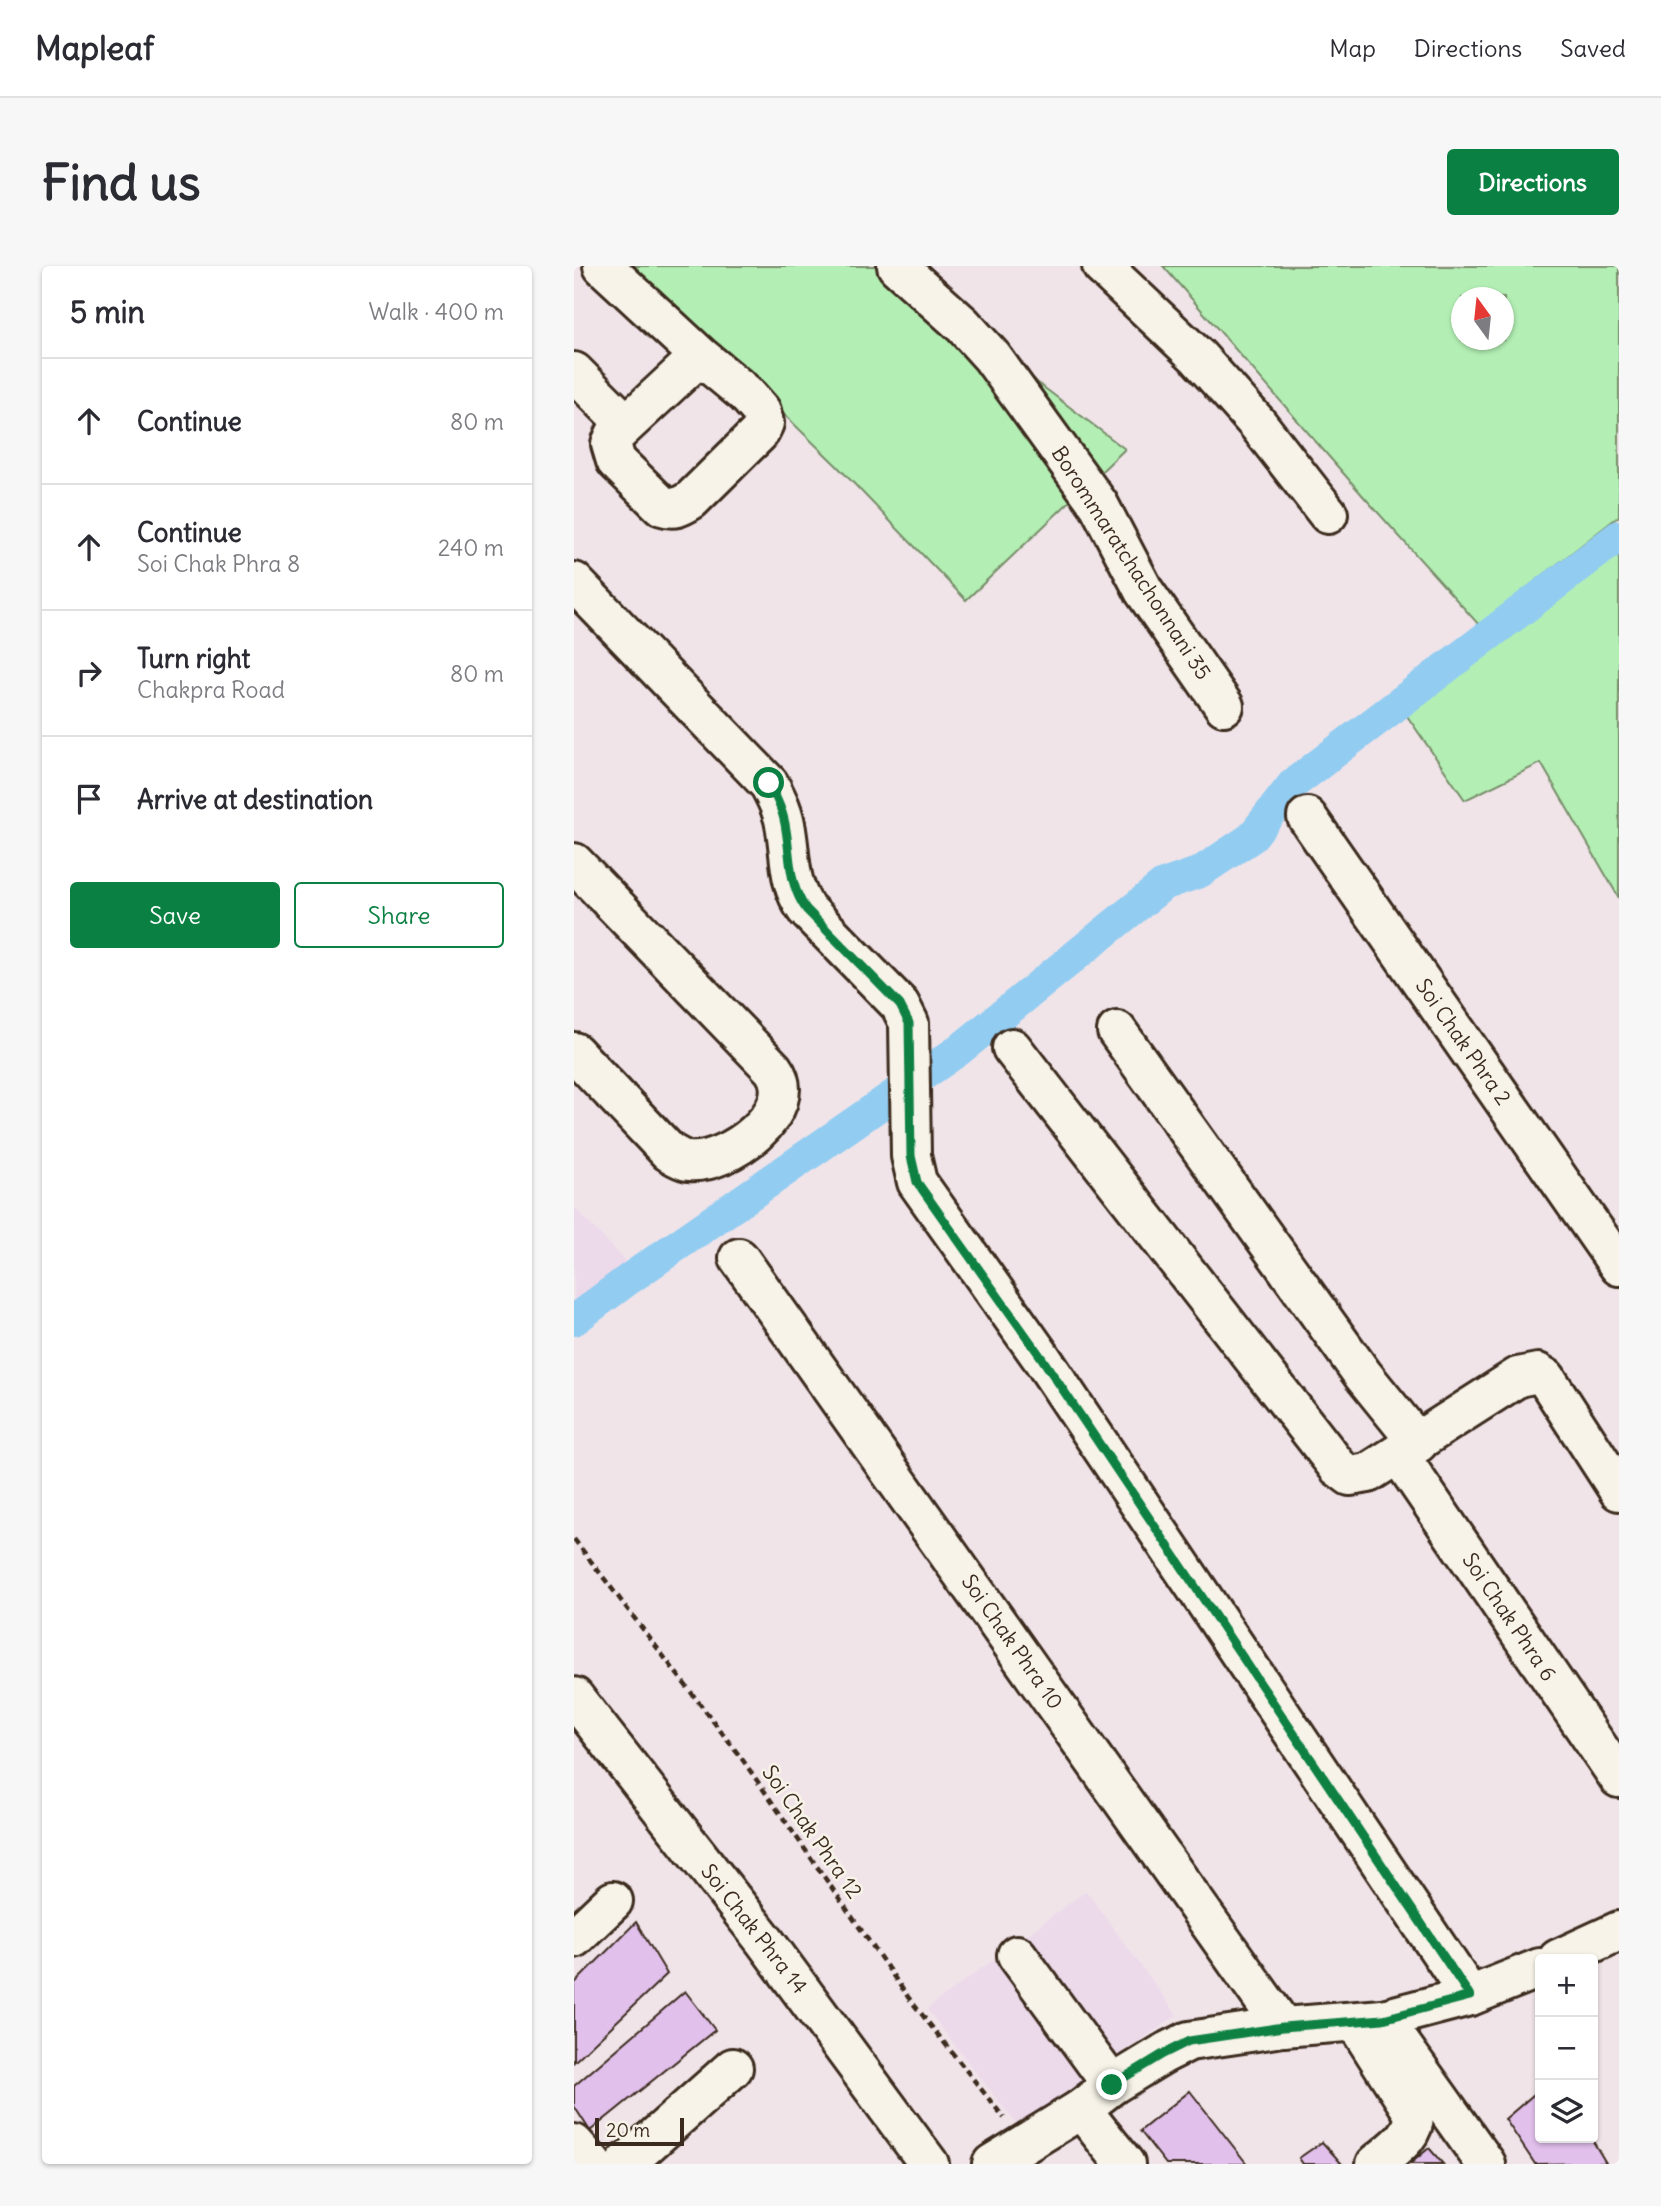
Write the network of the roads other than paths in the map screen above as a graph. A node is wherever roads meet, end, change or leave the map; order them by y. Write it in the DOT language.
graph roads {
  1 [pos="603,266"];
  2 [pos="897,266"];
  3 [pos="1102,266"];
  4 [pos="700,356"];
  5 [pos="574,372"];
  6 [pos="626,424"];
  7 [pos="1328,514"];
  8 [pos="574,582"];
  9 [pos="1224,706"];
  10 [pos="1307,817"];
  11 [pos="574,863"];
  12 [pos="1117,1031"];
  13 [pos="1012,1048"];
  14 [pos="574,1052"];
  15 [pos="739,1258"];
  16 [pos="1619,1266"];
  17 [pos="1408,1449"];
  18 [pos="1619,1491"];
  19 [pos="574,1697"];
  20 [pos="1619,1778"];
  21 [pos="613,1901"];
  22 [pos="1619,1931"];
  23 [pos="574,1938"];
  24 [pos="1569,1954"];
  25 [pos="1017,1955"];
  26 [pos="1535,1970"];
  27 [pos="1470,1996"];
  28 [pos="1383,2017"];
  29 [pos="1283,2027"];
  30 [pos="733,2068"];
  31 [pos="1112,2085"];
  32 [pos="1081,2109"];
  33 [pos="1474,2113"];
  34 [pos="574,2144"];
  35 [pos="592,2164"];
  36 [pos="625,2164"];
  37 [pos="929,2164"];
  38 [pos="992,2164"];
  39 [pos="1125,2164"];
  40 [pos="1376,2164"];
  41 [pos="1486,2164"];
  1 -- 4 [label="street"];
  2 -- 9 [label="street, Borommaratchachonnani 35"];
  3 -- 7 [label="street"];
  4 -- 6 [label="street"];
  4 -- 6 [label="street"];
  5 -- 6 [label="street"];
  8 -- 27 [label="street"];
  10 -- 16 [label="street, Soi Chak Phra 2"];
  11 -- 14 [label="street"];
  12 -- 17 [label="street, Soi Chak Phra 6"];
  13 -- 17 [label="street"];
  15 -- 29 [label="street, Soi Chak Phra 10"];
  17 -- 18 [label="street"];
  17 -- 20 [label="street, Soi Chak Phra 6"];
  19 -- 37 [label="street, Soi Chak Phra 14"];
  21 -- 23 [label="street"];
  22 -- 24 [label="street"];
  25 -- 31 [label="street"];
  26 -- 27 [label="street"];
  27 -- 28 [label="street"];
  28 -- 29 [label="street"];
  28 -- 33 [label="street"];
  28 -- 40 [label="street"];
  28 -- 41 [label="street"];
  29 -- 31 [label="street"];
  30 -- 36 [label="street"];
  31 -- 32 [label="street"];
  32 -- 38 [label="street"];
  32 -- 39 [label="street"];
  34 -- 35 [label="street"];
}
